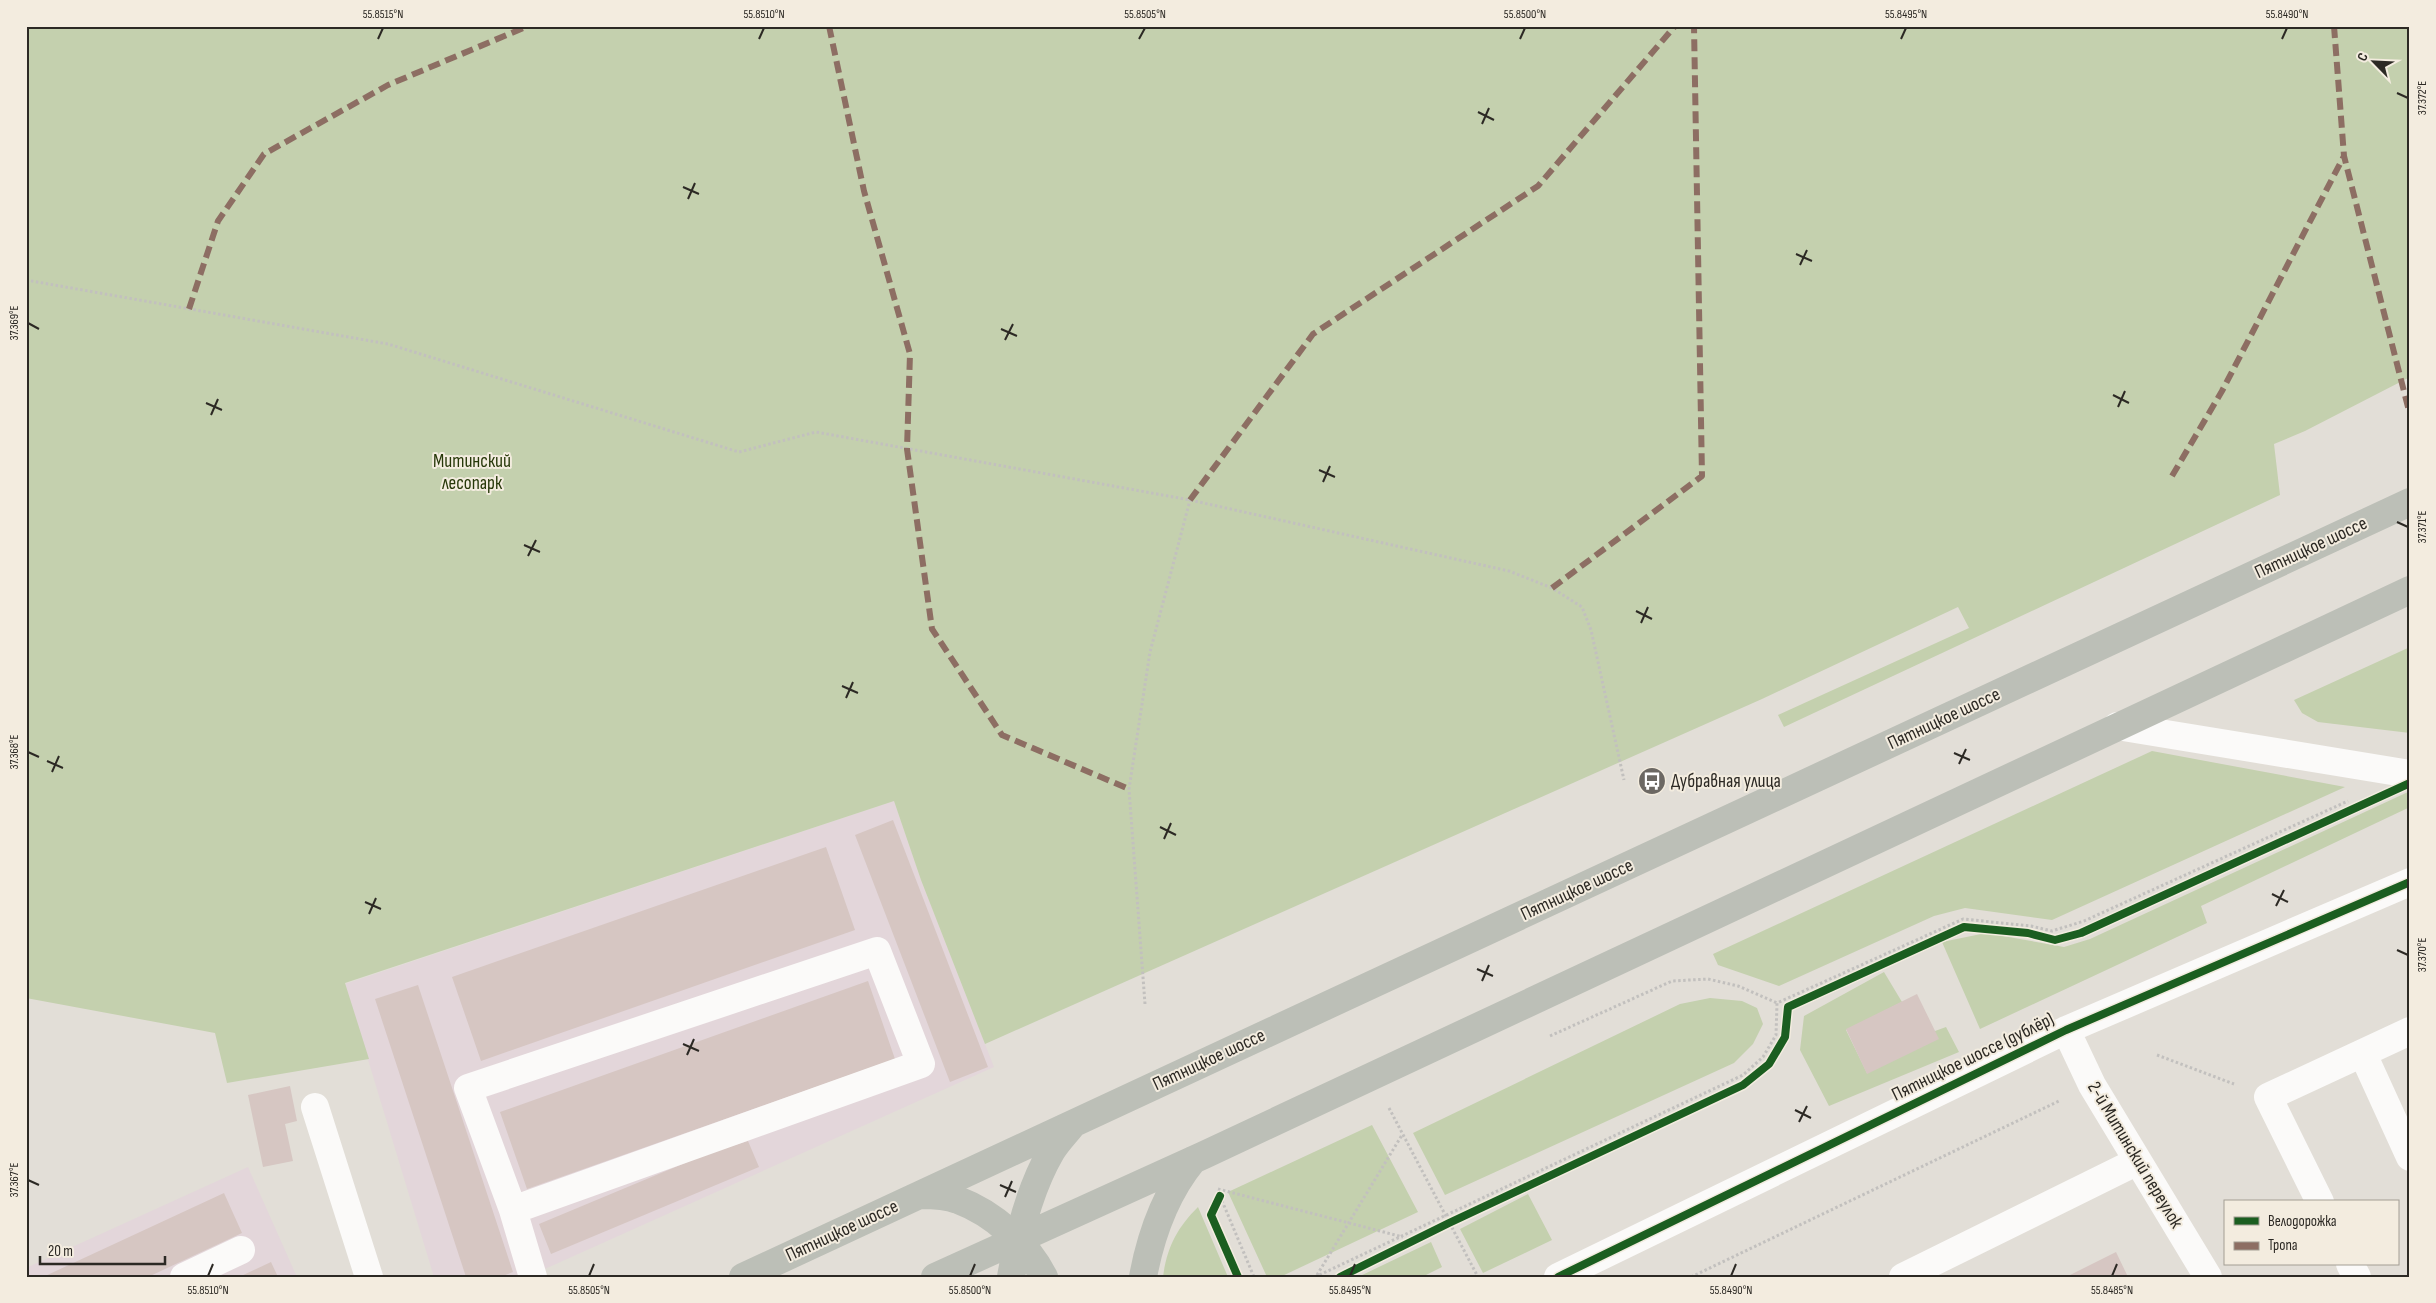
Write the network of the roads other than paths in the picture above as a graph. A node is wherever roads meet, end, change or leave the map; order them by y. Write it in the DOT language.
graph roads {
  1 [pos="2410,502"];
  2 [pos="2410,590"];
  3 [pos="2117,726"];
  4 [pos="2410,774"];
  5 [pos="2410,882"];
  6 [pos="2066,1030"];
  7 [pos="2410,1031"];
  8 [pos="2363,1054"];
  9 [pos="315,1107"];
  10 [pos="1073,1123"];
  11 [pos="2410,1157"];
  12 [pos="1193,1160"];
  13 [pos="2138,1161"];
  14 [pos="920,1195"];
  15 [pos="2319,1200"];
  16 [pos="513,1210"];
  17 [pos="1018,1238"];
  18 [pos="241,1250"];
  19 [pos="184,1277"];
  20 [pos="369,1277"];
  21 [pos="533,1277"];
  22 [pos="743,1277"];
  23 [pos="935,1277"];
  24 [pos="1011,1277"];
  25 [pos="1044,1277"];
  26 [pos="1143,1277"];
  27 [pos="1558,1277"];
  28 [pos="1902,1277"];
  29 [pos="2208,1277"];
  1 -- 10 [label="main road, Пятницкое шоссе"];
  2 -- 3 [label="main road"];
  3 -- 4 [label="street"];
  3 -- 12 [label="main road"];
  5 -- 6 [label="street, Пятницкое шоссе (дублёр)"];
  6 -- 13 [label="street, 2-й Митинский переулок"];
  6 -- 27 [label="street, Пятницкое шоссе (дублёр)"];
  7 -- 8 [label="street"];
  8 -- 11 [label="street"];
  8 -- 15 [label="street"];
  9 -- 20 [label="street"];
  10 -- 14 [label="main road, Пятницкое шоссе"];
  10 -- 17 [label="main road"];
  12 -- 17 [label="main road"];
  12 -- 26 [label="main road"];
  13 -- 28 [label="street"];
  13 -- 29 [label="street, 2-й Митинский переулок"];
  14 -- 17 [label="main road"];
  14 -- 22 [label="main road, Пятницкое шоссе"];
  16 -- 16 [label="street"];
  16 -- 21 [label="street"];
  17 -- 23 [label="main road"];
  17 -- 24 [label="main road"];
  17 -- 25 [label="main road"];
  18 -- 19 [label="street"];
}
